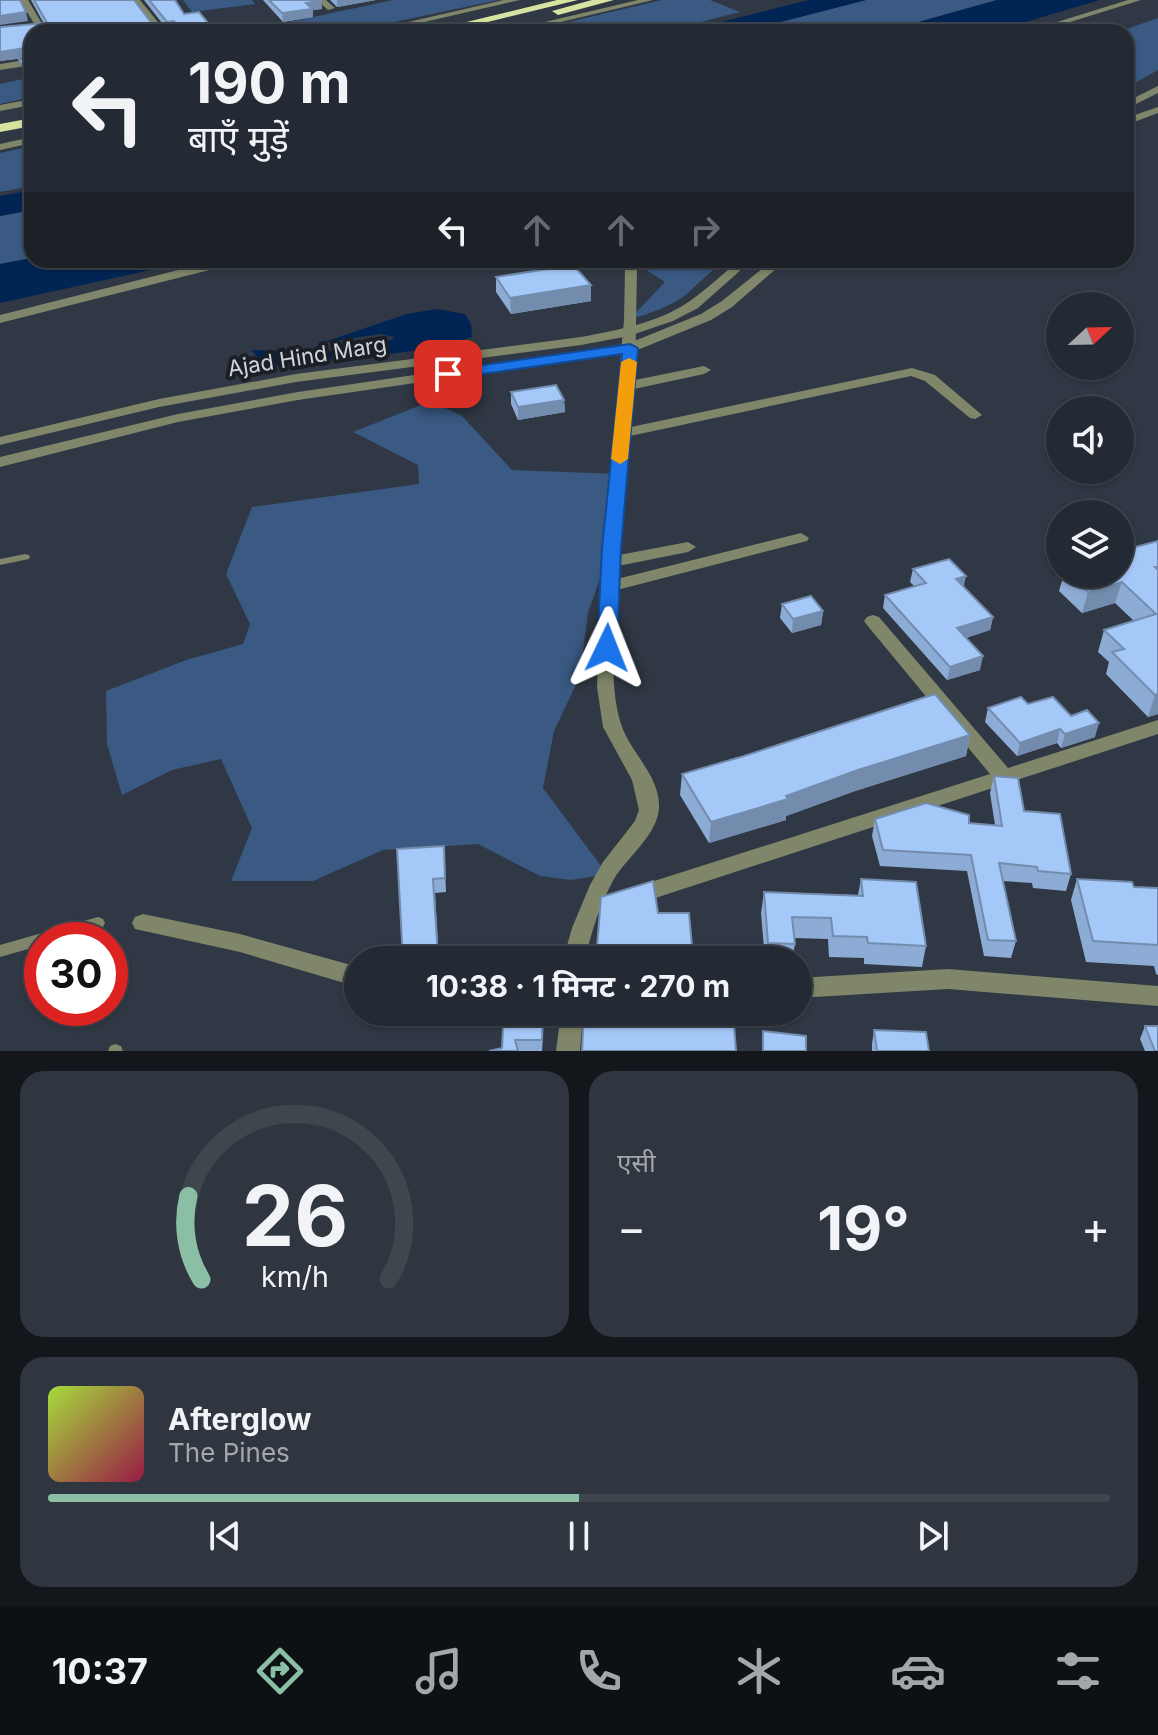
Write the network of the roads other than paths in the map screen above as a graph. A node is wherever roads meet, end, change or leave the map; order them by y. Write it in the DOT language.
graph roads {
  1 [pos="24,0"];
  2 [pos="136,0"];
  3 [pos="321,0"];
  4 [pos="516,0"];
  5 [pos="572,0"];
  6 [pos="608,0"];
  7 [pos="649,0"];
  8 [pos="1137,0"];
  9 [pos="331,8"];
  10 [pos="38,24"];
  11 [pos="156,24"];
  12 [pos="406,24"];
  13 [pos="466,24"];
  14 [pos="502,24"];
  15 [pos="542,24"];
  16 [pos="1056,24"];
  17 [pos="24,63"];
  18 [pos="0,67"];
  19 [pos="1158,89"];
  20 [pos="1134,102"];
  21 [pos="24,104"];
  22 [pos="0,108"];
  23 [pos="1158,110"];
  24 [pos="1134,119"];
  25 [pos="24,124"];
  26 [pos="0,128"];
  27 [pos="24,132"];
  28 [pos="0,137"];
  29 [pos="24,142"];
  30 [pos="0,147"];
  31 [pos="201,268"];
  32 [pos="631,268"];
  33 [pos="737,268"];
  34 [pos="770,268"];
  35 [pos="0,319"];
  36 [pos="630,340"];
  37 [pos="704,370"];
  38 [pos="627,386"];
  39 [pos="975,415"];
  40 [pos="622,433"];
  41 [pos="0,441"];
  42 [pos="0,462"];
  43 [pos="801,538"];
  44 [pos="688,547"];
  45 [pos="25,557"];
  46 [pos="0,562"];
  47 [pos="611,562"];
  48 [pos="610,586"];
  49 [pos="873,621"];
  50 [pos="1158,727"];
  51 [pos="1003,776"];
  52 [pos="590,910"];
  53 [pos="143,923"];
  54 [pos="24,944"];
  55 [pos="576,946"];
  56 [pos="0,951"];
  57 [pos="344,973"];
  58 [pos="812,987"];
  59 [pos="1158,996"];
  60 [pos="575,1026"];
  61 [pos="568,1051"];
  1 -- 10 [label="street"];
  2 -- 11 [label="street"];
  3 -- 9 [label="street"];
  4 -- 12 [label="street"];
  5 -- 13 [label="highway"];
  6 -- 14 [label="highway"];
  7 -- 15 [label="street"];
  8 -- 16 [label="street"];
  17 -- 18 [label="street"];
  19 -- 20 [label="street"];
  21 -- 22 [label="street"];
  23 -- 24 [label="street"];
  25 -- 26 [label="highway"];
  27 -- 28 [label="highway"];
  29 -- 30 [label="street"];
  31 -- 35 [label="street"];
  32 -- 36 [label="street"];
  33 -- 36 [label="street, Ajad Hind Marg"];
  34 -- 36 [label="street"];
  36 -- 38 [label="street"];
  36 -- 41 [label="street, Ajad Hind Marg"];
  36 -- 42 [label="street"];
  37 -- 38 [label="street"];
  38 -- 40 [label="street"];
  39 -- 40 [label="street"];
  40 -- 47 [label="street"];
  43 -- 48 [label="street"];
  44 -- 47 [label="street"];
  45 -- 46 [label="lane"];
  47 -- 48 [label="street"];
  48 -- 52 [label="street"];
  49 -- 51 [label="street"];
  50 -- 51 [label="street"];
  51 -- 52 [label="street"];
  52 -- 55 [label="street"];
  53 -- 57 [label="street"];
  54 -- 56 [label="lane"];
  58 -- 59 [label="street"];
  60 -- 61 [label="street"];
}
